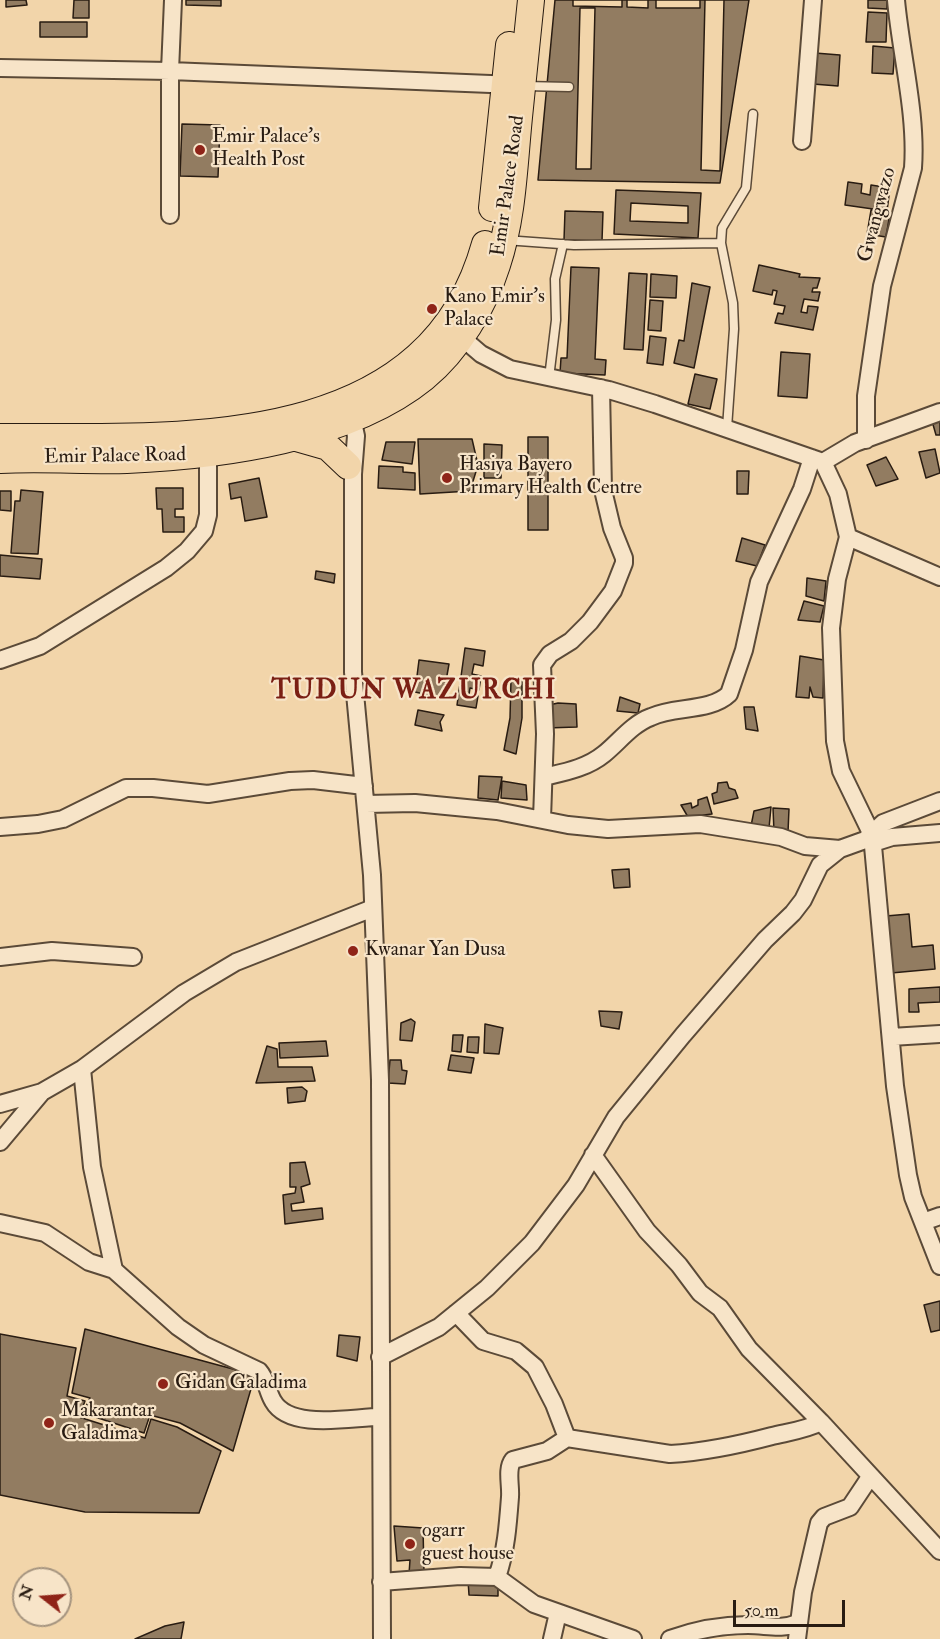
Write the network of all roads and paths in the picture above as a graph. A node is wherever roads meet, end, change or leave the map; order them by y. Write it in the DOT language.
graph roads {
  1 [pos="173,0"];
  2 [pos="514,0"];
  3 [pos="531,0"];
  4 [pos="813,0"];
  5 [pos="896,0"];
  6 [pos="0,68"];
  7 [pos="170,71"];
  8 [pos="514,85"];
  9 [pos="569,87"];
  10 [pos="753,114"];
  11 [pos="802,141"];
  12 [pos="170,215"];
  13 [pos="504,240"];
  14 [pos="721,243"];
  15 [pos="563,244"];
  16 [pos="460,336"];
  17 [pos="549,378"];
  18 [pos="600,388"];
  19 [pos="940,412"];
  20 [pos="339,413"];
  21 [pos="727,428"];
  22 [pos="0,437"];
  23 [pos="292,437"];
  24 [pos="866,440"];
  25 [pos="208,453"];
  26 [pos="0,460"];
  27 [pos="817,460"];
  28 [pos="351,470"];
  29 [pos="848,537"];
  30 [pos="940,577"];
  31 [pos="0,660"];
  32 [pos="544,777"];
  33 [pos="364,786"];
  34 [pos="940,801"];
  35 [pos="366,804"];
  36 [pos="542,819"];
  37 [pos="0,827"];
  38 [pos="940,833"];
  39 [pos="873,839"];
  40 [pos="840,849"];
  41 [pos="373,908"];
  42 [pos="0,957"];
  43 [pos="133,957"];
  44 [pos="940,1034"];
  45 [pos="891,1037"];
  46 [pos="82,1069"];
  47 [pos="42,1092"];
  48 [pos="0,1104"];
  49 [pos="0,1142"];
  50 [pos="593,1155"];
  51 [pos="940,1216"];
  52 [pos="923,1222"];
  53 [pos="0,1223"];
  54 [pos="940,1266"];
  55 [pos="114,1270"];
  56 [pos="456,1313"];
  57 [pos="380,1357"];
  58 [pos="380,1417"];
  59 [pos="821,1422"];
  60 [pos="567,1438"];
  61 [pos="870,1477"];
  62 [pos="940,1551"];
  63 [pos="497,1577"];
  64 [pos="381,1582"];
  65 [pos="558,1613"];
  66 [pos="798,1631"];
  67 [pos="382,1639"];
  68 [pos="552,1639"];
  69 [pos="633,1639"];
  70 [pos="670,1639"];
  1 -- 7 [label="street"];
  2 -- 8 [label="main road, Emir Palace Road"];
  3 -- 8 [label="main road, Emir Palace Road"];
  4 -- 11 [label="street"];
  5 -- 24 [label="street, Gwangwazo"];
  6 -- 7 [label="street"];
  7 -- 8 [label="street"];
  7 -- 12 [label="street"];
  8 -- 9 [label="lane"];
  8 -- 13 [label="main road, Emir Palace Road"];
  8 -- 20 [label="main road, Emir Palace Road"];
  10 -- 14 [label="lane"];
  13 -- 15 [label="lane"];
  13 -- 16 [label="main road, Emir Palace Road"];
  14 -- 15 [label="lane"];
  14 -- 21 [label="lane"];
  15 -- 17 [label="lane"];
  16 -- 17 [label="street"];
  16 -- 20 [label="main road, Emir Palace Road"];
  17 -- 18 [label="street"];
  18 -- 21 [label="street"];
  18 -- 32 [label="street"];
  19 -- 24 [label="street"];
  20 -- 22 [label="main road, Emir Palace Road"];
  20 -- 23 [label="main road, Emir Palace Road"];
  20 -- 28 [label="street"];
  20 -- 28 [label="street"];
  21 -- 27 [label="street"];
  23 -- 25 [label="main road, Emir Palace Road"];
  23 -- 28 [label="main road"];
  24 -- 27 [label="street"];
  25 -- 26 [label="main road, Emir Palace Road"];
  25 -- 31 [label="street"];
  27 -- 29 [label="street"];
  27 -- 32 [label="street"];
  28 -- 33 [label="street"];
  29 -- 30 [label="street"];
  29 -- 39 [label="street"];
  32 -- 36 [label="street"];
  33 -- 35 [label="street"];
  33 -- 37 [label="street"];
  34 -- 39 [label="street"];
  35 -- 36 [label="street"];
  35 -- 41 [label="street"];
  36 -- 40 [label="street"];
  38 -- 39 [label="street"];
  39 -- 40 [label="street"];
  39 -- 45 [label="street"];
  40 -- 50 [label="street"];
  41 -- 46 [label="street"];
  41 -- 57 [label="street"];
  42 -- 43 [label="street"];
  44 -- 45 [label="street"];
  45 -- 52 [label="street"];
  46 -- 47 [label="street"];
  46 -- 55 [label="street"];
  47 -- 48 [label="street"];
  47 -- 49 [label="street"];
  50 -- 56 [label="street"];
  50 -- 59 [label="street"];
  51 -- 52 [label="street"];
  52 -- 54 [label="street"];
  53 -- 55 [label="street"];
  55 -- 58 [label="street"];
  56 -- 57 [label="street"];
  56 -- 60 [label="street"];
  57 -- 58 [label="street"];
  58 -- 64 [label="street"];
  59 -- 60 [label="street"];
  59 -- 61 [label="street"];
  60 -- 63 [label="street"];
  61 -- 62 [label="street"];
  61 -- 66 [label="street"];
  63 -- 64 [label="street"];
  63 -- 65 [label="street"];
  64 -- 67 [label="street"];
  65 -- 68 [label="street"];
  65 -- 69 [label="street"];
  66 -- 70 [label="street"];
}
